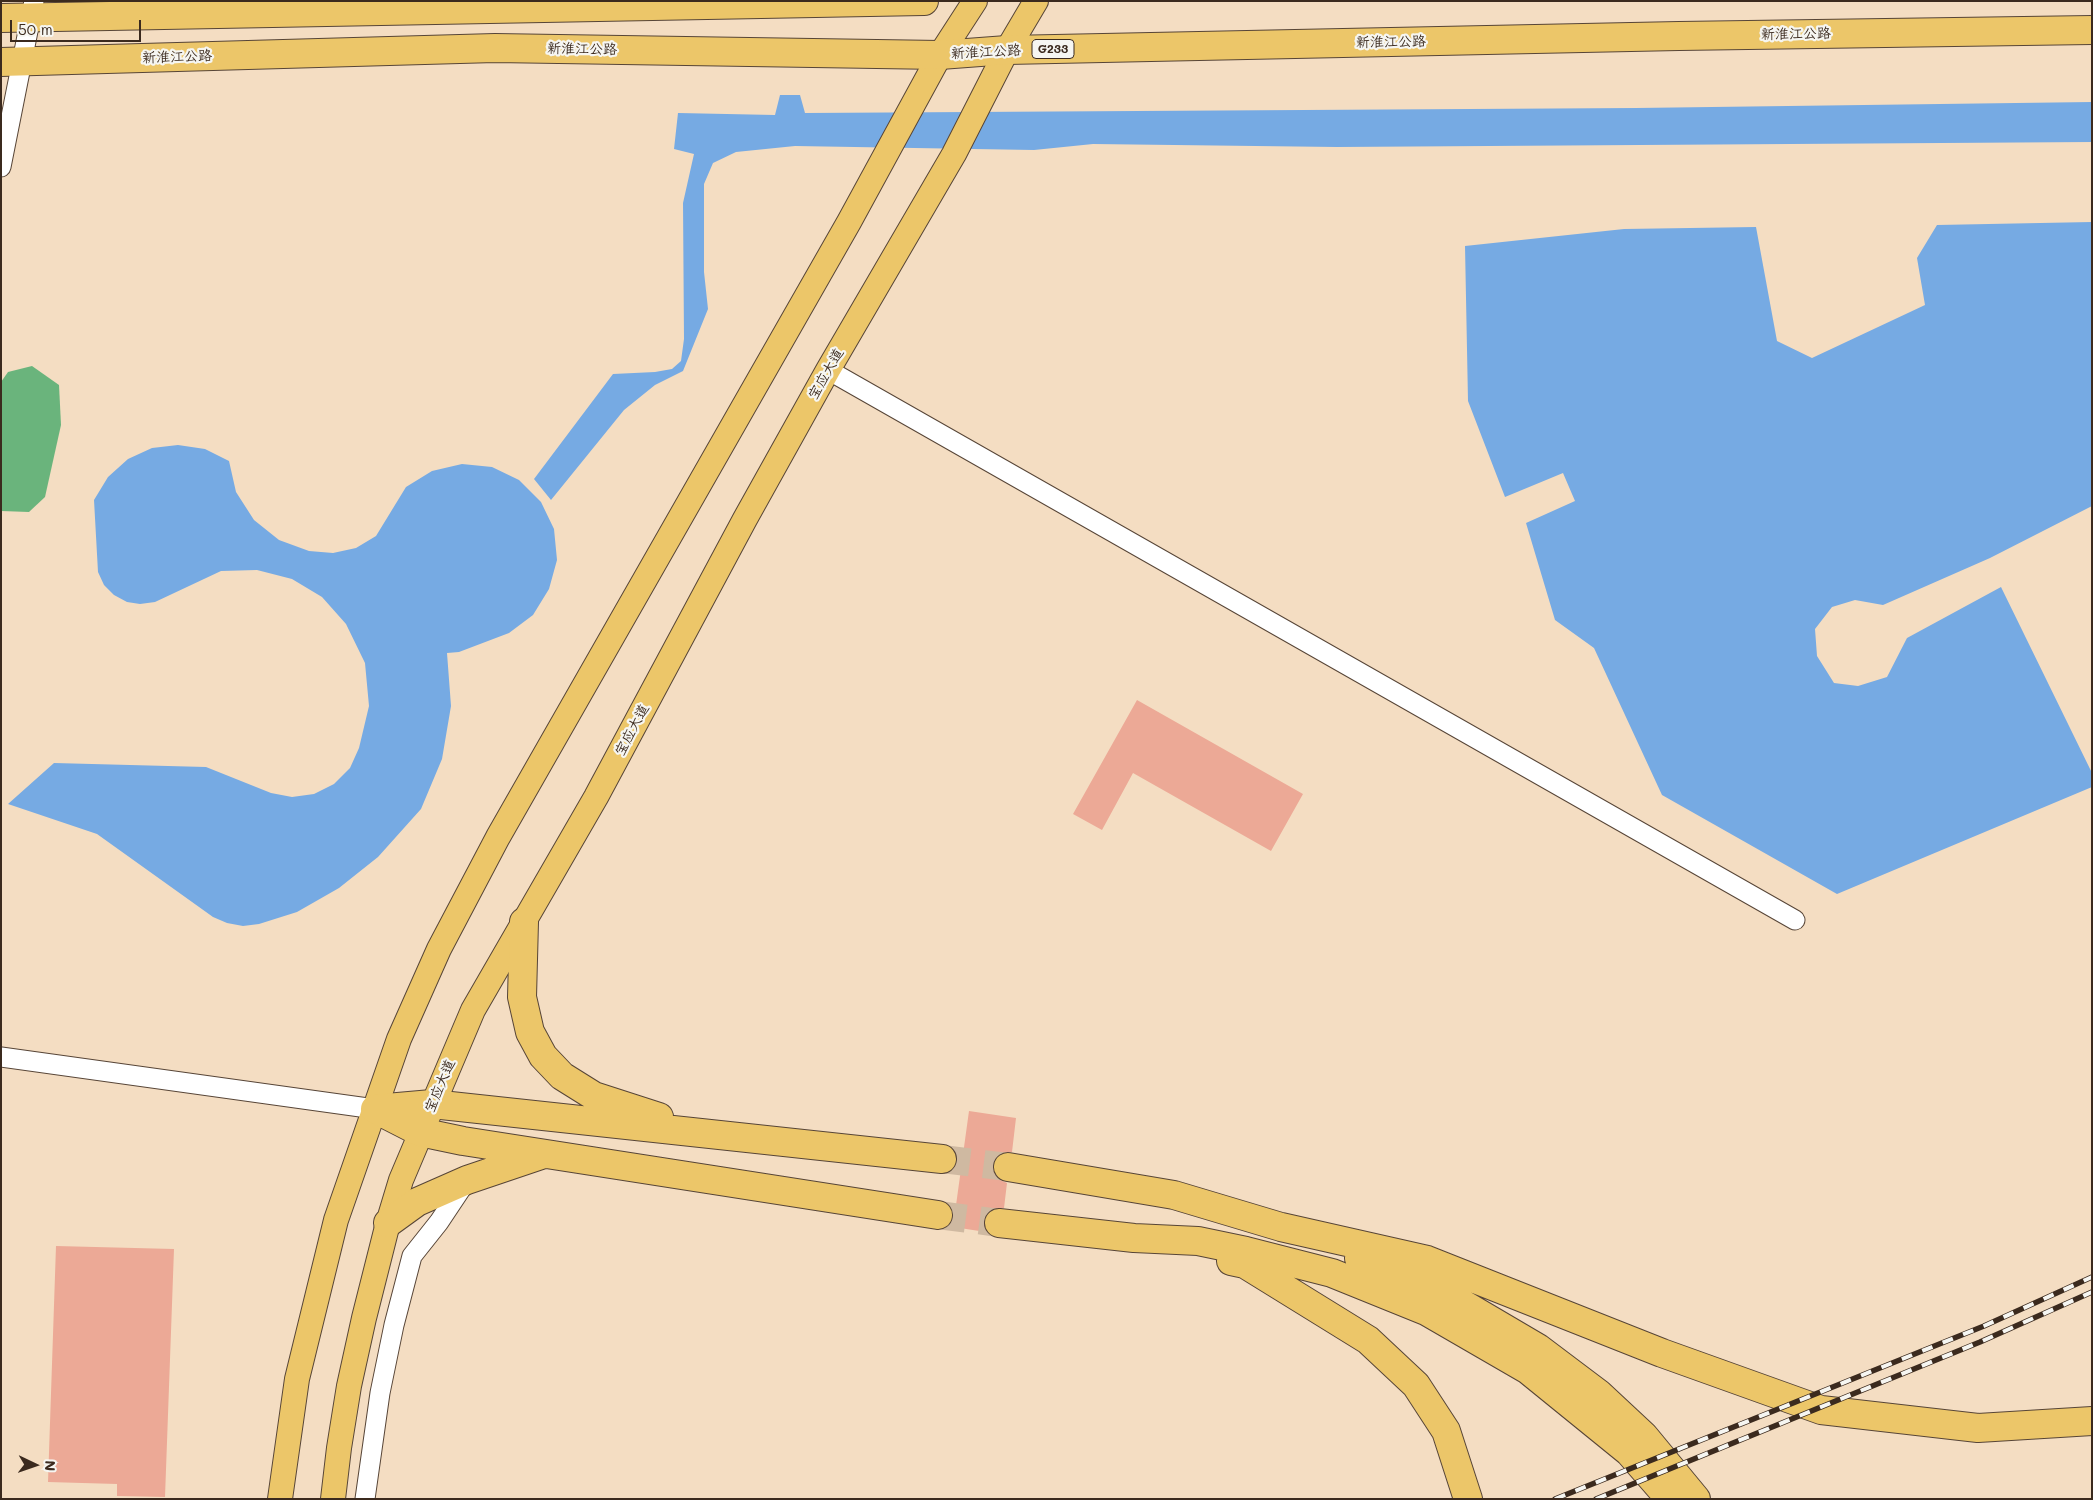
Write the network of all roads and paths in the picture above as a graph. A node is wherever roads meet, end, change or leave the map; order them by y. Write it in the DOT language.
graph roads {
  1 [pos="924,1"];
  2 [pos="974,1"];
  3 [pos="1036,1"];
  4 [pos="21,13"];
  5 [pos="2092,30"];
  6 [pos="1007,50"];
  7 [pos="940,55"];
  8 [pos="13,61"];
  9 [pos="1,167"];
  10 [pos="828,370"];
  11 [pos="1795,920"];
  12 [pos="524,922"];
  13 [pos="1,1057"];
  14 [pos="432,1104"];
  15 [pos="375,1109"];
  16 [pos="420,1132"];
  17 [pos="711,1134"];
  18 [pos="546,1154"];
  19 [pos="942,1159"];
  20 [pos="1008,1167"];
  21 [pos="467,1180"];
  22 [pos="938,1214"];
  23 [pos="388,1223"];
  24 [pos="999,1223"];
  25 [pos="1281,1227"];
  26 [pos="1134,1238"];
  27 [pos="2092,1421"];
  28 [pos="1636,1444"];
  29 [pos="280,1499"];
  30 [pos="333,1499"];
  31 [pos="365,1499"];
  32 [pos="1468,1499"];
  33 [pos="1670,1499"];
  34 [pos="1696,1499"];
  1 -- 4 [label="highway"];
  2 -- 7 [label="main road"];
  3 -- 6 [label="main road, 宝应大道"];
  4 -- 8 [label="street"];
  5 -- 6 [label="highway, 新淮江公路 / G233"];
  6 -- 7 [label="highway, 新淮江公路 / G233"];
  6 -- 10 [label="main road, 宝应大道"];
  7 -- 8 [label="highway, 新淮江公路 / G233"];
  7 -- 15 [label="main road"];
  8 -- 9 [label="street"];
  10 -- 11 [label="street"];
  10 -- 12 [label="main road, 宝应大道"];
  12 -- 14 [label="main road, 宝应大道"];
  12 -- 17 [label="highway"];
  13 -- 15 [label="street"];
  14 -- 15 [label="highway"];
  14 -- 16 [label="main road, 宝应大道"];
  14 -- 17 [label="highway"];
  15 -- 16 [label="highway"];
  15 -- 29 [label="main road"];
  16 -- 18 [label="highway"];
  16 -- 23 [label="main road, 宝应大道"];
  17 -- 19 [label="highway"];
  18 -- 21 [label="highway"];
  18 -- 22 [label="highway"];
  20 -- 25 [label="highway"];
  21 -- 23 [label="highway"];
  21 -- 31 [label="street"];
  23 -- 30 [label="main road, 宝应大道"];
  24 -- 26 [label="highway"];
  25 -- 27 [label="highway"];
  25 -- 28 [label="highway"];
  26 -- 28 [label="highway"];
  26 -- 32 [label="highway"];
  28 -- 33 [label="highway"];
  28 -- 34 [label="highway"];
}
